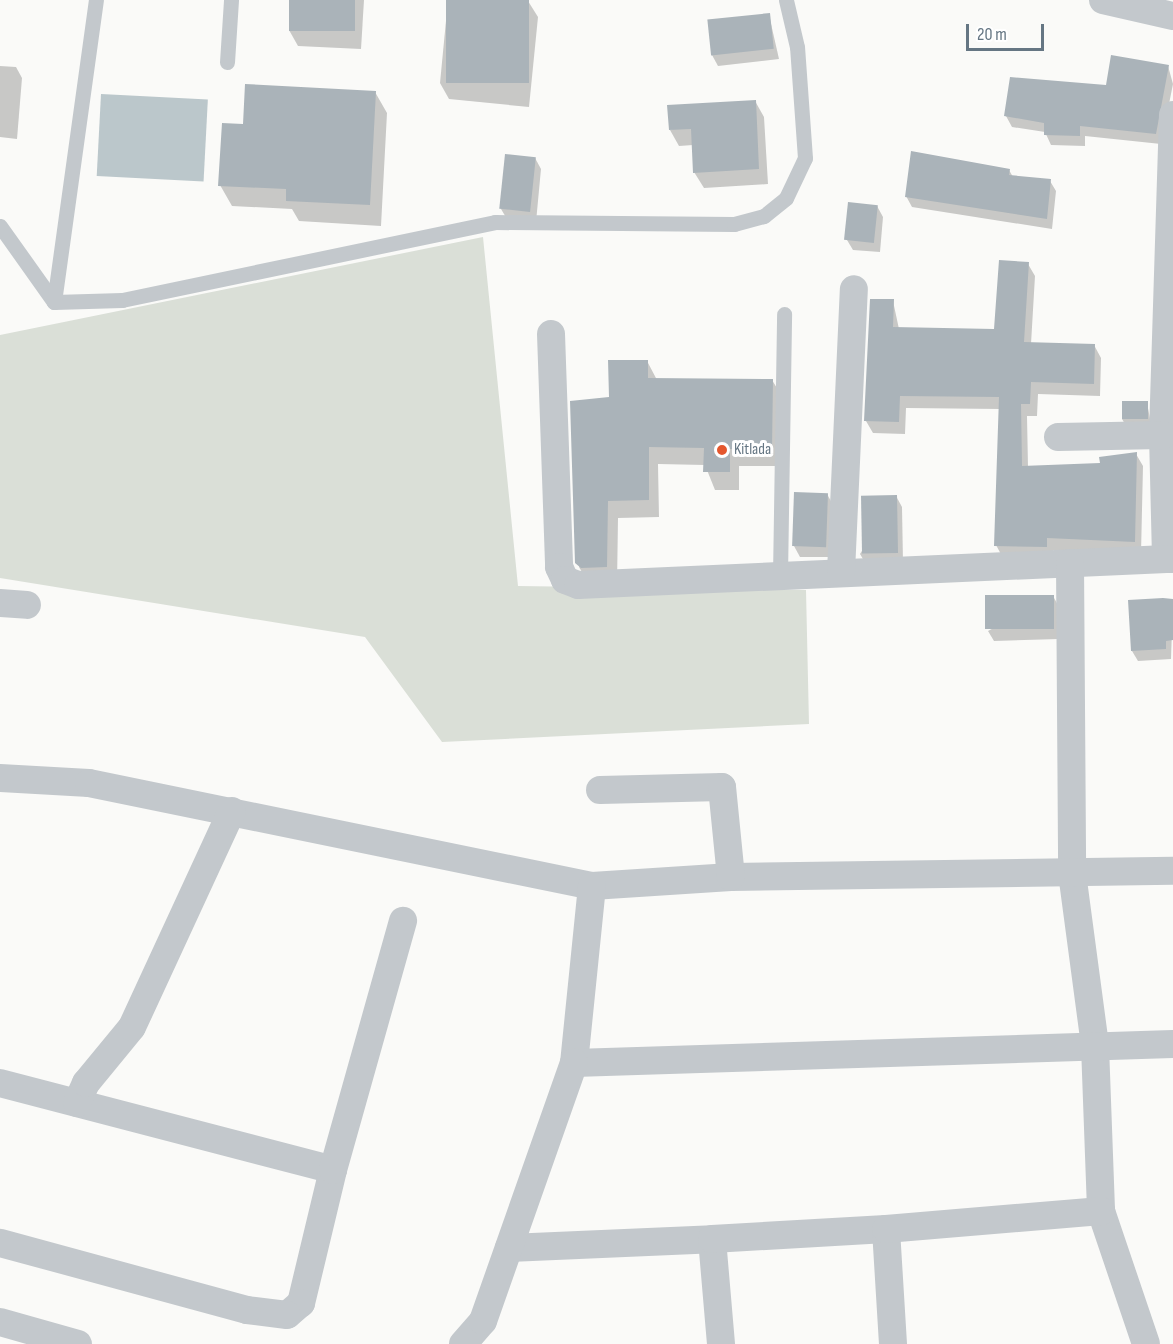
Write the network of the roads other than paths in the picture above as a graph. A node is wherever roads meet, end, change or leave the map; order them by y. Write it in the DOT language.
graph roads {
  1 [pos="96,0"];
  2 [pos="231,0"];
  3 [pos="786,0"];
  4 [pos="1103,0"];
  5 [pos="1173,16"];
  6 [pos="228,62"];
  7 [pos="1173,115"];
  8 [pos="1171,182"];
  9 [pos="0,226"];
  10 [pos="854,289"];
  11 [pos="54,302"];
  12 [pos="784,314"];
  13 [pos="551,334"];
  14 [pos="1163,435"];
  15 [pos="1058,436"];
  16 [pos="1169,559"];
  17 [pos="1070,563"];
  18 [pos="841,572"];
  19 [pos="780,576"];
  20 [pos="0,778"];
  21 [pos="600,790"];
  22 [pos="232,811"];
  23 [pos="1173,871"];
  24 [pos="1072,873"];
  25 [pos="731,877"];
  26 [pos="592,886"];
  27 [pos="403,921"];
  28 [pos="1173,1044"];
  29 [pos="1095,1046"];
  30 [pos="574,1063"];
  31 [pos="0,1083"];
  32 [pos="77,1103"];
  33 [pos="333,1170"];
  34 [pos="1101,1211"];
  35 [pos="886,1229"];
  36 [pos="712,1239"];
  37 [pos="0,1243"];
  38 [pos="509,1248"];
  39 [pos="0,1322"];
  40 [pos="78,1344"];
  41 [pos="463,1344"];
  42 [pos="721,1344"];
  43 [pos="893,1344"];
  44 [pos="1146,1344"];
  1 -- 11 [label="lane"];
  2 -- 6 [label="lane"];
  3 -- 11 [label="lane"];
  4 -- 5 [label="street"];
  7 -- 8 [label="street"];
  8 -- 14 [label="street"];
  9 -- 11 [label="lane"];
  10 -- 18 [label="street"];
  12 -- 19 [label="lane"];
  13 -- 19 [label="street"];
  14 -- 15 [label="street"];
  14 -- 16 [label="street"];
  16 -- 17 [label="street"];
  17 -- 18 [label="street"];
  17 -- 24 [label="street"];
  18 -- 19 [label="street"];
  20 -- 22 [label="street"];
  21 -- 25 [label="street"];
  22 -- 26 [label="street"];
  22 -- 32 [label="street"];
  23 -- 24 [label="street"];
  24 -- 25 [label="street"];
  24 -- 29 [label="street"];
  25 -- 26 [label="street"];
  26 -- 30 [label="street"];
  27 -- 33 [label="street"];
  28 -- 29 [label="street"];
  29 -- 30 [label="street"];
  29 -- 34 [label="street"];
  30 -- 38 [label="street"];
  31 -- 32 [label="street"];
  32 -- 33 [label="street"];
  33 -- 37 [label="street"];
  34 -- 35 [label="street"];
  34 -- 44 [label="street"];
  35 -- 36 [label="street"];
  35 -- 43 [label="street"];
  36 -- 38 [label="street"];
  36 -- 42 [label="street"];
  38 -- 41 [label="street"];
  39 -- 40 [label="street"];
}
